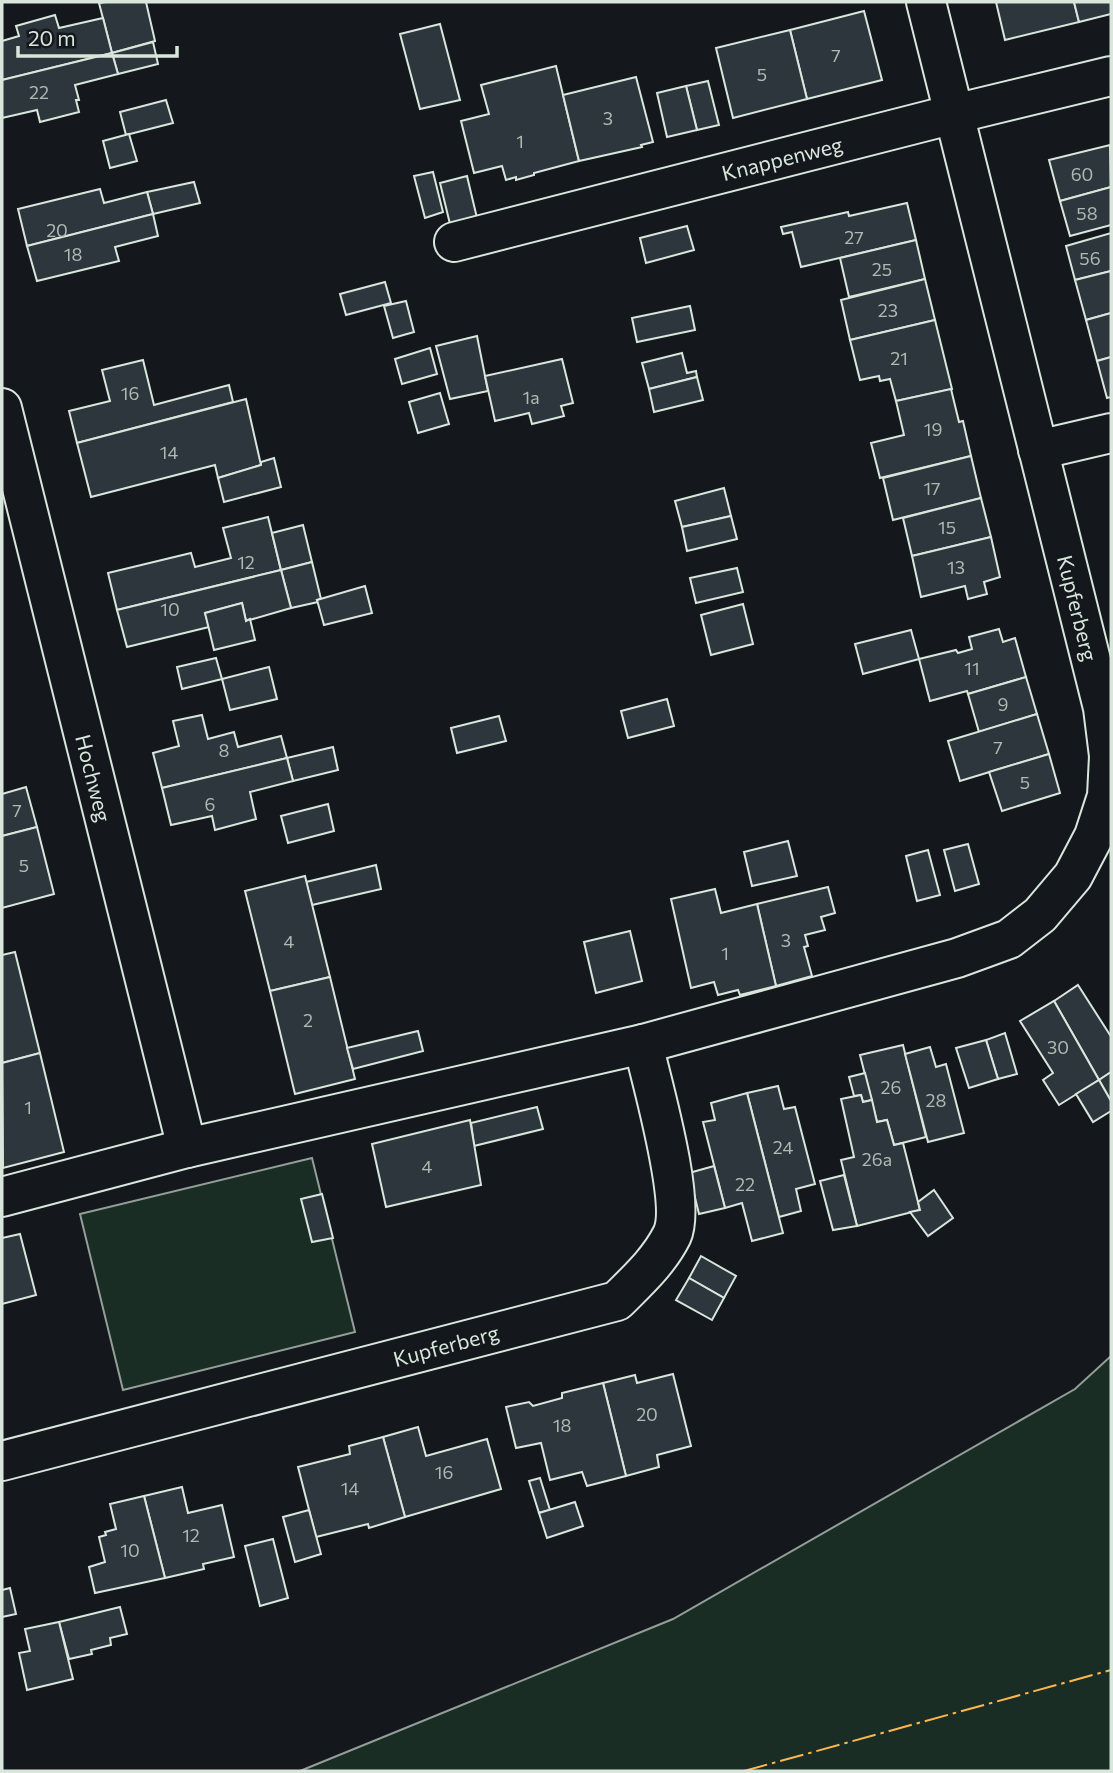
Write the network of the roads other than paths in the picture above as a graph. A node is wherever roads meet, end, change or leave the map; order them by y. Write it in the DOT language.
graph roads {
  1 [pos="926,2"];
  2 [pos="1111,76"];
  3 [pos="954,114"];
  4 [pos="454,242"];
  5 [pos="2,408"];
  6 [pos="1111,433"];
  7 [pos="1038,450"];
  8 [pos="643,1044"];
  9 [pos="187,1148"];
  10 [pos="2,1197"];
  11 [pos="2,1461"];
  1 -- 3 [label="street, Kupferberg"];
  2 -- 3 [label="street, Knappenweg"];
  3 -- 4 [label="street, Knappenweg"];
  3 -- 7 [label="street, Kupferberg"];
  5 -- 9 [label="street, Hochweg"];
  6 -- 7 [label="street"];
  7 -- 8 [label="street, Kupferberg"];
  8 -- 9 [label="street, Kupferberg"];
  8 -- 11 [label="street, Kupferberg"];
  9 -- 10 [label="street, Kupferberg"];
}
